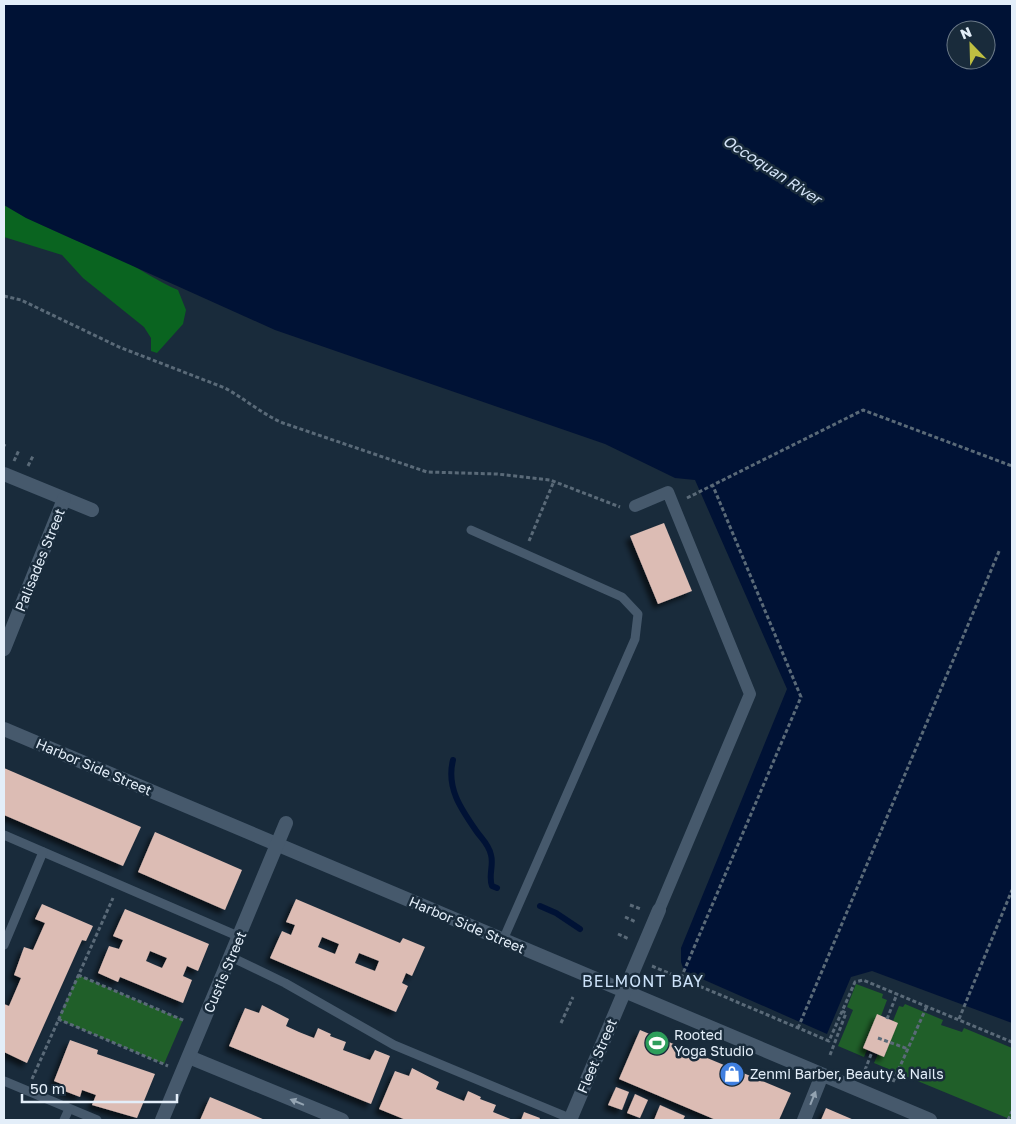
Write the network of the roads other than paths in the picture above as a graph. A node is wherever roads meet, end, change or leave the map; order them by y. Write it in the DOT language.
graph roads {
  1 [pos="4,474"];
  2 [pos="64,498"];
  3 [pos="635,506"];
  4 [pos="92,510"];
  5 [pos="471,530"];
  6 [pos="4,649"];
  7 [pos="4,729"];
  8 [pos="286,823"];
  9 [pos="4,836"];
  10 [pos="277,845"];
  11 [pos="43,852"];
  12 [pos="659,910"];
  13 [pos="240,937"];
  14 [pos="503,940"];
  15 [pos="4,946"];
  16 [pos="231,957"];
  17 [pos="625,991"];
  18 [pos="189,1057"];
  19 [pos="822,1075"];
  20 [pos="4,1082"];
  21 [pos="69,1109"];
  22 [pos="64,1120"];
  23 [pos="96,1120"];
  24 [pos="162,1120"];
  25 [pos="342,1120"];
  26 [pos="572,1120"];
  27 [pos="804,1120"];
  28 [pos="930,1120"];
  1 -- 2 [label="street"];
  2 -- 4 [label="street"];
  2 -- 6 [label="street, Palisades Street"];
  3 -- 12 [label="street"];
  5 -- 14 [label="lane"];
  7 -- 10 [label="street, Harbor Side Street"];
  8 -- 10 [label="street, Custis Street"];
  9 -- 11 [label="lane"];
  10 -- 13 [label="street, Custis Street"];
  10 -- 14 [label="street, Harbor Side Street"];
  11 -- 13 [label="lane"];
  11 -- 15 [label="lane"];
  12 -- 17 [label="street, Fleet Street"];
  13 -- 16 [label="street, Custis Street"];
  14 -- 17 [label="street, Harbor Side Street"];
  16 -- 18 [label="street, Custis Street"];
  16 -- 26 [label="lane"];
  17 -- 19 [label="street, Harbor Side Street"];
  17 -- 26 [label="street, Fleet Street"];
  18 -- 24 [label="street, Custis Street"];
  25 -- 18 [label="street, one-way"];
  27 -- 19 [label="street, one-way"];
  19 -- 28 [label="street, Harbor Side Street"];
  20 -- 21 [label="lane"];
  21 -- 22 [label="lane"];
  21 -- 23 [label="lane"];
}
